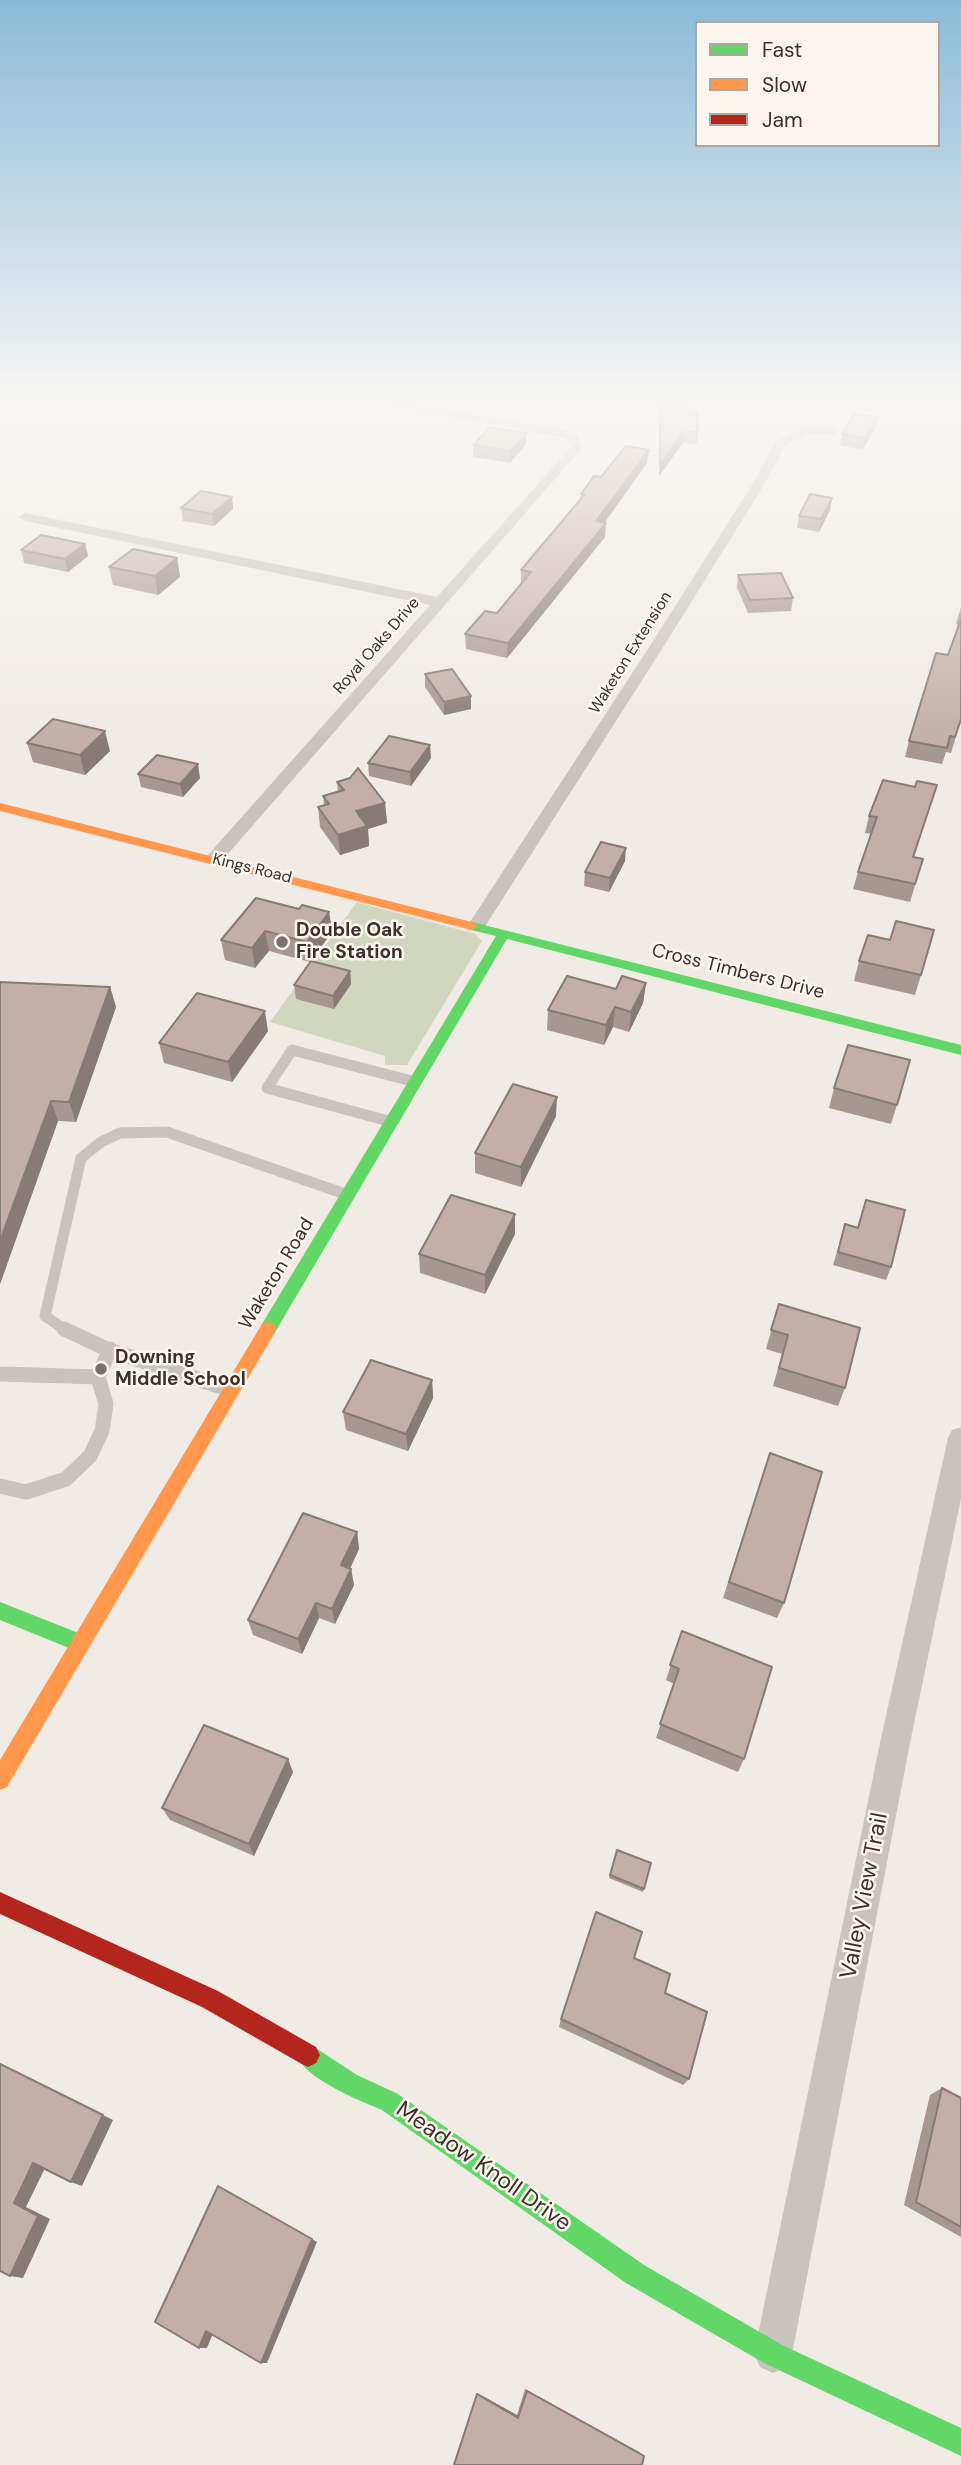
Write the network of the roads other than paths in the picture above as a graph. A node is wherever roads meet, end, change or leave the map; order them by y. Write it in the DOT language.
graph roads {
  1 [pos="517,514"];
  2 [pos="740,514"];
  3 [pos="25,517"];
  4 [pos="438,602"];
  5 [pos="0,807"];
  6 [pos="214,859"];
  7 [pos="477,925"];
  8 [pos="504,934"];
  9 [pos="961,1050"];
  10 [pos="416,1083"];
  11 [pos="392,1122"];
  12 [pos="349,1195"];
  13 [pos="110,1349"];
  14 [pos="0,1374"];
  15 [pos="98,1377"];
  16 [pos="231,1390"];
  17 [pos="961,1438"];
  18 [pos="0,1486"];
  19 [pos="955,1498"];
  20 [pos="0,1611"];
  21 [pos="79,1643"];
  22 [pos="0,1780"];
  23 [pos="0,1903"];
  24 [pos="773,2354"];
  25 [pos="961,2442"];
  1 -- 4 [label="street, Royal Oaks Drive"];
  2 -- 7 [label="street, Waketon Extension"];
  3 -- 4 [label="street"];
  4 -- 6 [label="street, Royal Oaks Drive"];
  5 -- 6 [label="street, Kings Road"];
  6 -- 7 [label="street, Kings Road"];
  7 -- 8 [label="street, Kings Road"];
  8 -- 9 [label="street, Cross Timbers Drive"];
  8 -- 10 [label="street, Waketon Road"];
  10 -- 11 [label="street, Waketon Road"];
  10 -- 11 [label="lane"];
  11 -- 12 [label="street, Waketon Road"];
  12 -- 13 [label="lane"];
  12 -- 16 [label="street, Waketon Road"];
  13 -- 15 [label="lane"];
  13 -- 16 [label="lane"];
  14 -- 15 [label="lane"];
  15 -- 18 [label="lane"];
  16 -- 21 [label="street, Waketon Road"];
  17 -- 19 [label="street, Valley View Trail"];
  19 -- 24 [label="street, Valley View Trail"];
  20 -- 21 [label="street"];
  21 -- 22 [label="street, Waketon Road"];
  23 -- 24 [label="street, Meadow Knoll Drive"];
  24 -- 25 [label="street, Meadow Knoll Drive"];
}
